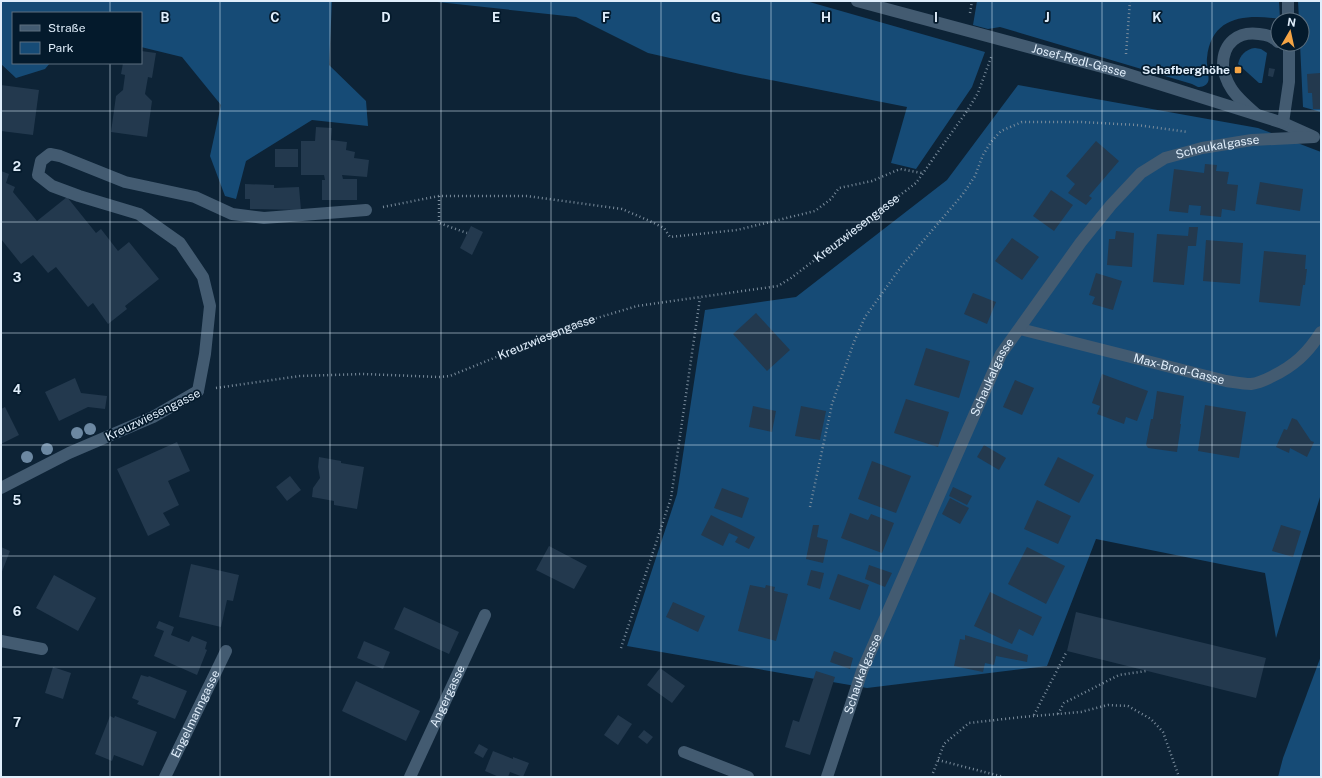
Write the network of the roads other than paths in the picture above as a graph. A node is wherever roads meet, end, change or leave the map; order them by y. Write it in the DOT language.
graph roads {
  1 [pos="857,1"];
  2 [pos="1288,1"];
  3 [pos="1288,12"];
  4 [pos="1270,36"];
  5 [pos="1284,52"];
  6 [pos="1289,52"];
  7 [pos="1290,62"];
  8 [pos="1256,114"];
  9 [pos="1283,123"];
  10 [pos="1317,137"];
  11 [pos="366,210"];
  12 [pos="1020,329"];
  13 [pos="1321,332"];
  14 [pos="1,488"];
  15 [pos="485,615"];
  16 [pos="1,641"];
  17 [pos="42,649"];
  18 [pos="226,651"];
  19 [pos="684,752"];
  20 [pos="165,777"];
  21 [pos="410,777"];
  22 [pos="748,777"];
  23 [pos="827,777"];
  1 -- 8 [label="street, Josef-Redl-Gasse"];
  2 -- 3 [label="street"];
  4 -- 8 [label="street"];
  5 -- 7 [label="street"];
  6 -- 7 [label="street"];
  7 -- 9 [label="street"];
  8 -- 9 [label="street, Josef-Redl-Gasse"];
  9 -- 10 [label="street, Josef-Redl-Gasse"];
  10 -- 12 [label="street, Schaukalgasse"];
  11 -- 14 [label="street, Kreuzwiesengasse"];
  12 -- 13 [label="street, Max-Brod-Gasse"];
  12 -- 23 [label="street, Schaukalgasse"];
  15 -- 21 [label="street, Angergasse"];
  16 -- 17 [label="street"];
  18 -- 20 [label="street, Engelmanngasse"];
  19 -- 22 [label="street"];
}
